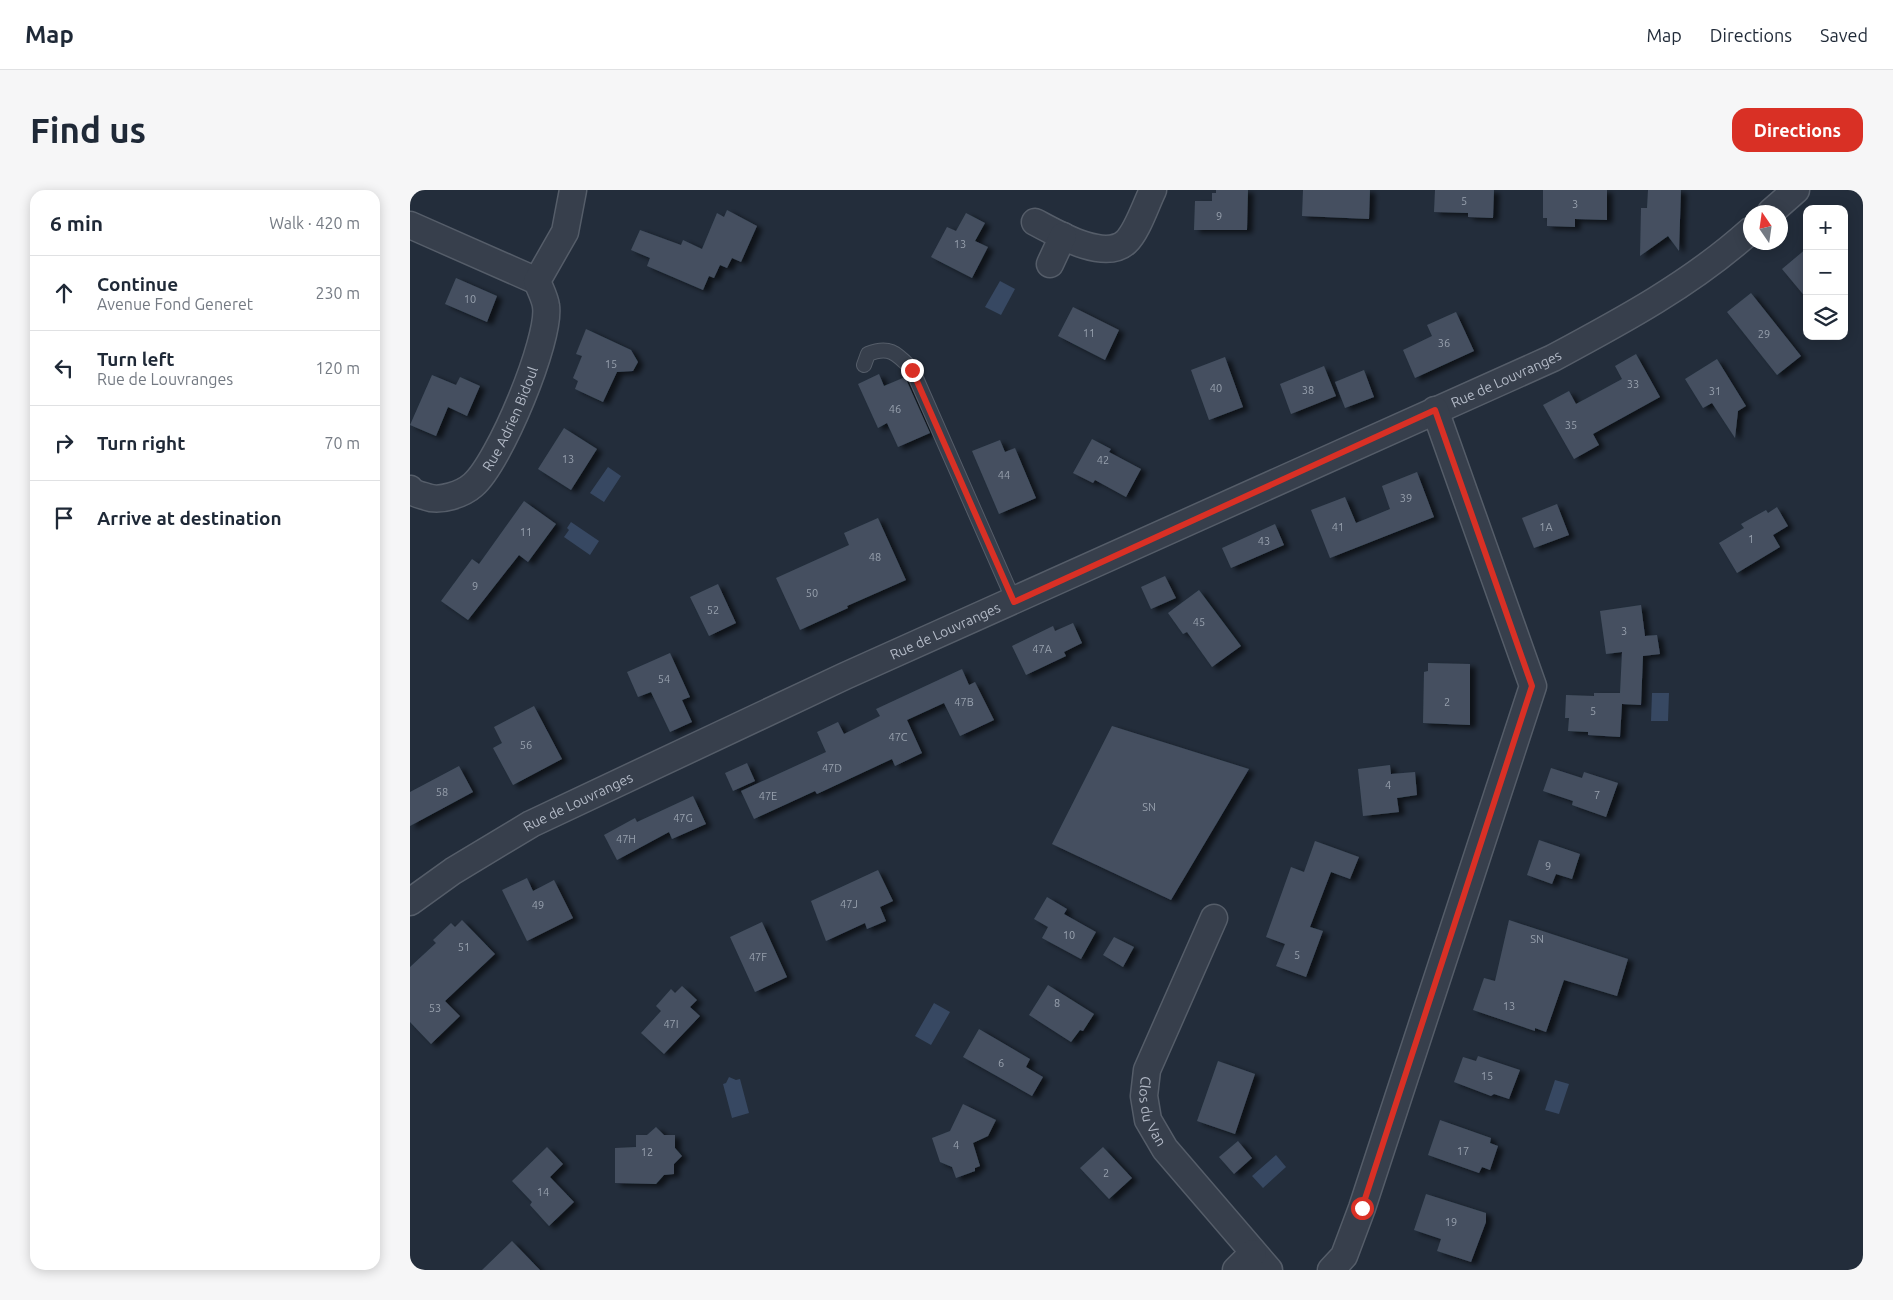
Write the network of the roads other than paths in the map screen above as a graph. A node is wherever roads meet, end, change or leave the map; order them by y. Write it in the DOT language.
graph roads {
  1 [pos="572,190"];
  2 [pos="1153,190"];
  3 [pos="1796,190"];
  4 [pos="1779,205"];
  5 [pos="1035,222"];
  6 [pos="410,226"];
  7 [pos="1063,236"];
  8 [pos="1743,237"];
  9 [pos="1050,264"];
  10 [pos="537,281"];
  11 [pos="864,365"];
  12 [pos="1435,410"];
  13 [pos="410,489"];
  14 [pos="1014,602"];
  15 [pos="410,902"];
  16 [pos="1214,918"];
  17 [pos="1253,1264"];
  18 [pos="1330,1270"];
  1 -- 10 [label="street"];
  2 -- 7 [label="street"];
  3 -- 4 [label="street"];
  5 -- 7 [label="street"];
  6 -- 10 [label="street"];
  7 -- 9 [label="street"];
  8 -- 12 [label="street, Rue de Louvranges"];
  10 -- 13 [label="street, Rue Adrien Bidoul"];
  11 -- 14 [label="lane"];
  12 -- 14 [label="street, Rue de Louvranges"];
  12 -- 18 [label="street"];
  14 -- 15 [label="street, Rue de Louvranges"];
  16 -- 17 [label="street, Clos du Van"];
}
